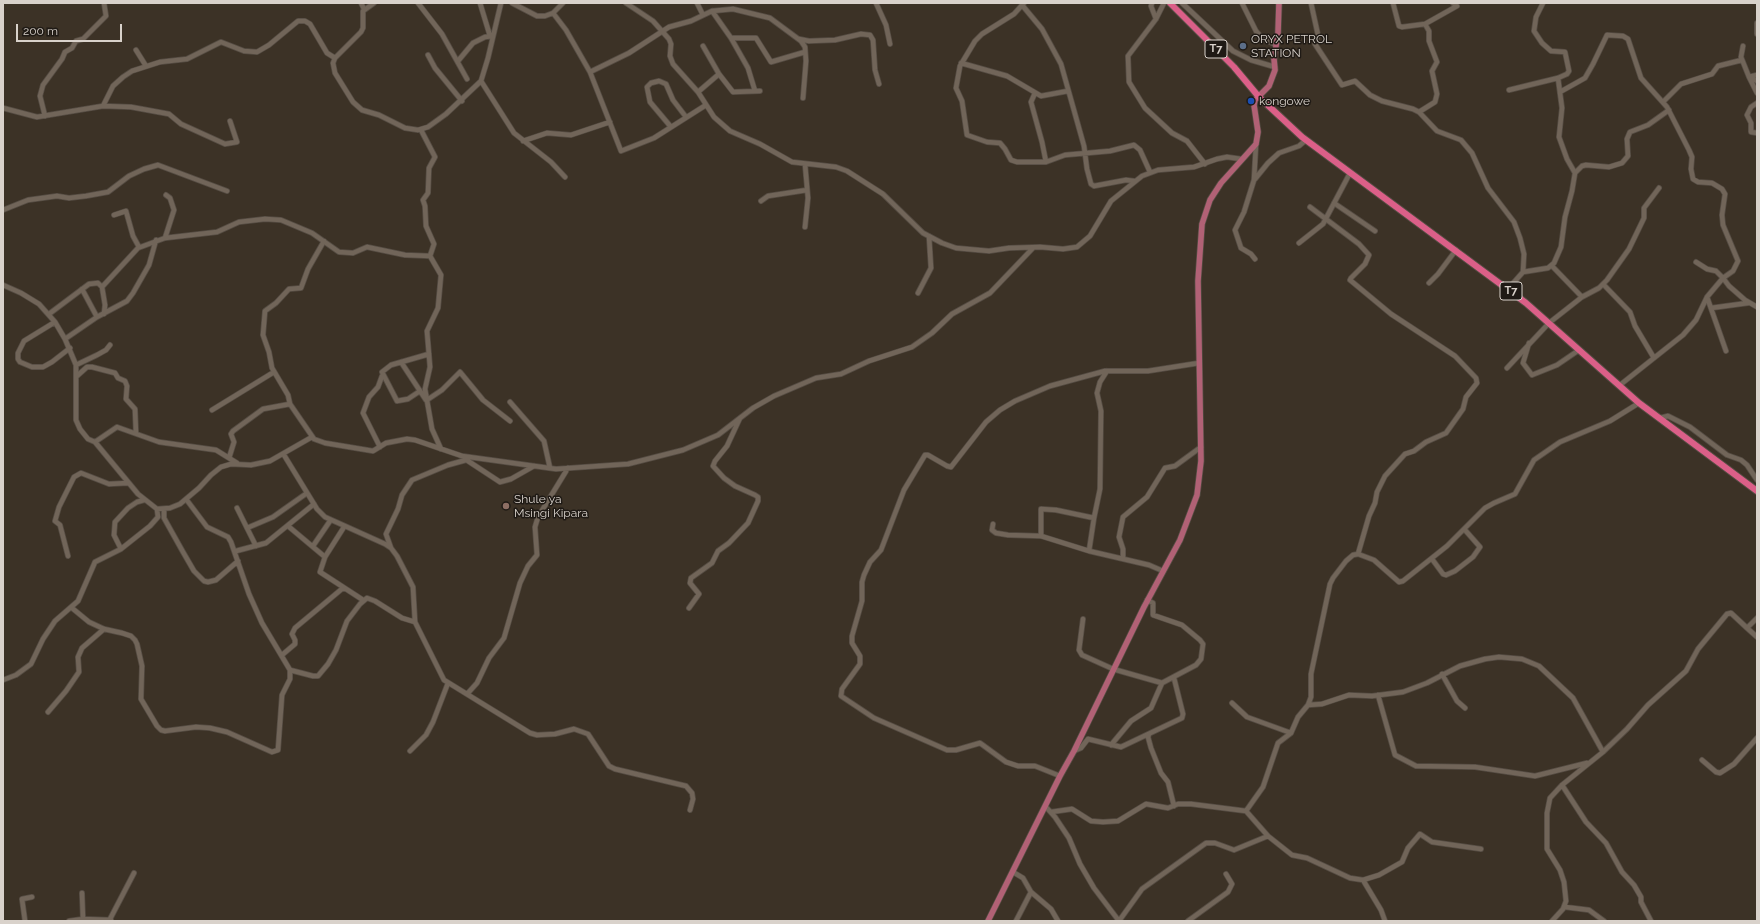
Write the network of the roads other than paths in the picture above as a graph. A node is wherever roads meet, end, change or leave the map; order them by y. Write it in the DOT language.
graph roads {
  1 [pos="104,3"];
  2 [pos="361,3"];
  3 [pos="374,3"];
  4 [pos="418,3"];
  5 [pos="480,3"];
  6 [pos="501,3"];
  7 [pos="512,3"];
  8 [pos="563,3"];
  9 [pos="626,3"];
  10 [pos="697,3"];
  11 [pos="876,3"];
  12 [pos="1152,3"];
  13 [pos="1164,3"];
  14 [pos="1170,3"];
  15 [pos="1182,3"];
  16 [pos="1242,3"];
  17 [pos="1279,3"];
  18 [pos="1311,3"];
  19 [pos="1393,3"];
  20 [pos="1453,3"];
  21 [pos="1543,3"];
  22 [pos="1022,4"];
  23 [pos="364,9"];
  24 [pos="712,11"];
  25 [pos="553,13"];
  26 [pos="703,15"];
  27 [pos="1156,19"];
  28 [pos="1757,23"];
  29 [pos="1425,24"];
  30 [pos="662,31"];
  31 [pos="1757,34"];
  32 [pos="492,36"];
  33 [pos="731,38"];
  34 [pos="799,39"];
  35 [pos="890,44"];
  36 [pos="703,46"];
  37 [pos="1276,46"];
  38 [pos="1743,46"];
  39 [pos="136,50"];
  40 [pos="805,52"];
  41 [pos="428,56"];
  42 [pos="335,58"];
  43 [pos="1742,60"];
  44 [pos="458,61"];
  45 [pos="961,63"];
  46 [pos="146,66"];
  47 [pos="1275,67"];
  48 [pos="590,72"];
  49 [pos="719,74"];
  50 [pos="1757,75"];
  51 [pos="1749,77"];
  52 [pos="1558,78"];
  53 [pos="467,79"];
  54 [pos="481,81"];
  55 [pos="1757,81"];
  56 [pos="879,84"];
  57 [pos="1508,90"];
  58 [pos="754,91"];
  59 [pos="760,91"];
  60 [pos="1068,91"];
  61 [pos="698,92"];
  62 [pos="1560,92"];
  63 [pos="1035,93"];
  64 [pos="1757,93"];
  65 [pos="1259,97"];
  66 [pos="803,98"];
  67 [pos="462,101"];
  68 [pos="1663,102"];
  69 [pos="1757,103"];
  70 [pos="706,105"];
  71 [pos="103,106"];
  72 [pos="3,108"];
  73 [pos="1669,110"];
  74 [pos="1419,112"];
  75 [pos="45,116"];
  76 [pos="686,117"];
  77 [pos="230,121"];
  78 [pos="610,122"];
  79 [pos="671,127"];
  80 [pos="421,130"];
  81 [pos="1757,133"];
  82 [pos="1306,140"];
  83 [pos="523,141"];
  84 [pos="1256,144"];
  85 [pos="1084,154"];
  86 [pos="1241,159"];
  87 [pos="1046,162"];
  88 [pos="805,164"];
  89 [pos="1205,164"];
  90 [pos="1150,172"];
  91 [pos="1350,173"];
  92 [pos="1575,173"];
  93 [pos="565,177"];
  94 [pos="1254,180"];
  95 [pos="1134,181"];
  96 [pos="1659,188"];
  97 [pos="807,190"];
  98 [pos="227,191"];
  99 [pos="166,195"];
  100 [pos="761,201"];
  101 [pos="1334,203"];
  102 [pos="1310,207"];
  103 [pos="3,210"];
  104 [pos="114,215"];
  105 [pos="1326,218"];
  106 [pos="805,227"];
  107 [pos="1375,231"];
  108 [pos="928,236"];
  109 [pos="166,238"];
  110 [pos="156,240"];
  111 [pos="324,241"];
  112 [pos="1299,243"];
  113 [pos="139,247"];
  114 [pos="1033,248"];
  115 [pos="1456,250"];
  116 [pos="430,256"];
  117 [pos="1255,259"];
  118 [pos="1696,262"];
  119 [pos="1552,266"];
  120 [pos="1523,272"];
  121 [pos="1723,278"];
  122 [pos="1428,283"];
  123 [pos="1603,284"];
  124 [pos="3,285"];
  125 [pos="102,287"];
  126 [pos="82,288"];
  127 [pos="1508,289"];
  128 [pos="918,294"];
  129 [pos="1582,297"];
  130 [pos="1707,297"];
  131 [pos="1748,303"];
  132 [pos="1757,307"];
  133 [pos="1711,308"];
  134 [pos="49,314"];
  135 [pos="104,314"];
  136 [pos="97,317"];
  137 [pos="55,322"];
  138 [pos="1549,323"];
  139 [pos="65,339"];
  140 [pos="1529,343"];
  141 [pos="110,345"];
  142 [pos="70,348"];
  143 [pos="1579,350"];
  144 [pos="1726,351"];
  145 [pos="429,354"];
  146 [pos="1654,358"];
  147 [pos="401,362"];
  148 [pos="1199,363"];
  149 [pos="76,365"];
  150 [pos="1507,368"];
  151 [pos="1107,371"];
  152 [pos="274,372"];
  153 [pos="77,376"];
  154 [pos="382,376"];
  155 [pos="1620,385"];
  156 [pos="420,391"];
  157 [pos="427,401"];
  158 [pos="510,402"];
  159 [pos="1639,403"];
  160 [pos="290,404"];
  161 [pos="212,410"];
  162 [pos="741,417"];
  163 [pos="1660,418"];
  164 [pos="510,421"];
  165 [pos="136,434"];
  166 [pos="312,437"];
  167 [pos="95,442"];
  168 [pos="380,447"];
  169 [pos="1201,447"];
  170 [pos="441,450"];
  171 [pos="284,455"];
  172 [pos="229,458"];
  173 [pos="464,458"];
  174 [pos="237,463"];
  175 [pos="535,466"];
  176 [pos="550,468"];
  177 [pos="568,468"];
  178 [pos="1757,480"];
  179 [pos="128,483"];
  180 [pos="1757,491"];
  181 [pos="307,493"];
  182 [pos="186,499"];
  183 [pos="144,500"];
  184 [pos="314,504"];
  185 [pos="237,508"];
  186 [pos="157,509"];
  187 [pos="164,509"];
  188 [pos="1094,518"];
  189 [pos="330,521"];
  190 [pos="993,524"];
  191 [pos="288,526"];
  192 [pos="344,527"];
  193 [pos="247,528"];
  194 [pos="1465,530"];
  195 [pos="1041,536"];
  196 [pos="256,546"];
  197 [pos="313,546"];
  198 [pos="391,548"];
  199 [pos="121,549"];
  200 [pos="236,551"];
  201 [pos="1089,551"];
  202 [pos="1358,554"];
  203 [pos="68,556"];
  204 [pos="325,557"];
  205 [pos="1124,559"];
  206 [pos="1432,559"];
  207 [pos="238,561"];
  208 [pos="1163,571"];
  209 [pos="343,588"];
  210 [pos="363,600"];
  211 [pos="1147,600"];
  212 [pos="72,608"];
  213 [pos="689,608"];
  214 [pos="1757,618"];
  215 [pos="1083,619"];
  216 [pos="415,622"];
  217 [pos="1747,628"];
  218 [pos="104,629"];
  219 [pos="1757,637"];
  220 [pos="282,655"];
  221 [pos="1113,669"];
  222 [pos="290,670"];
  223 [pos="1442,674"];
  224 [pos="1174,678"];
  225 [pos="3,680"];
  226 [pos="448,683"];
  227 [pos="1162,683"];
  228 [pos="468,693"];
  229 [pos="1378,695"];
  230 [pos="1232,703"];
  231 [pos="1308,706"];
  232 [pos="1465,708"];
  233 [pos="48,712"];
  234 [pos="1291,733"];
  235 [pos="1149,734"];
  236 [pos="1757,738"];
  237 [pos="1111,745"];
  238 [pos="410,751"];
  239 [pos="1074,751"];
  240 [pos="1604,752"];
  241 [pos="1702,760"];
  242 [pos="1588,763"];
  243 [pos="1060,776"];
  244 [pos="1562,785"];
  245 [pos="1046,806"];
  246 [pos="1174,806"];
  247 [pos="690,810"];
  248 [pos="1246,810"];
  249 [pos="1051,812"];
  250 [pos="1268,836"];
  251 [pos="1481,849"];
  252 [pos="1013,872"];
  253 [pos="134,873"];
  254 [pos="1226,874"];
  255 [pos="1363,880"];
  256 [pos="1031,892"];
  257 [pos="82,893"];
  258 [pos="32,897"];
  259 [pos="1565,907"];
  260 [pos="83,919"];
  261 [pos="110,920"];
  262 [pos="25,921"];
  263 [pos="69,921"];
  264 [pos="988,921"];
  265 [pos="1016,921"];
  266 [pos="1058,921"];
  267 [pos="1119,921"];
  268 [pos="1188,921"];
  269 [pos="1385,921"];
  270 [pos="1552,921"];
  271 [pos="1604,921"];
  272 [pos="1651,921"];
  1 -- 75 [label="street"];
  2 -- 23 [label="street"];
  3 -- 23 [label="street"];
  4 -- 44 [label="street"];
  5 -- 32 [label="street"];
  6 -- 32 [label="street"];
  7 -- 25 [label="street"];
  8 -- 25 [label="street"];
  9 -- 30 [label="street"];
  10 -- 26 [label="street"];
  11 -- 35 [label="street"];
  12 -- 27 [label="street"];
  13 -- 27 [label="street"];
  14 -- 65 [label="highway, T7"];
  15 -- 47 [label="street"];
  16 -- 37 [label="street"];
  17 -- 37 [label="main road"];
  18 -- 74 [label="street"];
  19 -- 29 [label="street"];
  20 -- 29 [label="street"];
  21 -- 52 [label="street"];
  22 -- 45 [label="street"];
  22 -- 60 [label="street"];
  23 -- 42 [label="street"];
  24 -- 26 [label="street"];
  24 -- 33 [label="street"];
  24 -- 34 [label="street"];
  25 -- 48 [label="street"];
  26 -- 30 [label="street"];
  27 -- 89 [label="street"];
  28 -- 31 [label="street"];
  29 -- 74 [label="street"];
  30 -- 48 [label="street"];
  30 -- 61 [label="street"];
  32 -- 44 [label="street"];
  32 -- 54 [label="street"];
  33 -- 40 [label="street"];
  33 -- 58 [label="street"];
  34 -- 40 [label="street"];
  34 -- 56 [label="street"];
  36 -- 49 [label="street"];
  37 -- 47 [label="main road"];
  38 -- 43 [label="street"];
  39 -- 46 [label="street"];
  40 -- 66 [label="street"];
  41 -- 67 [label="street"];
  42 -- 46 [label="street"];
  42 -- 80 [label="street"];
  43 -- 51 [label="street"];
  43 -- 68 [label="street"];
  44 -- 53 [label="street"];
  45 -- 63 [label="street"];
  45 -- 87 [label="street"];
  46 -- 71 [label="street"];
  47 -- 65 [label="main road"];
  48 -- 78 [label="street"];
  49 -- 58 [label="street"];
  49 -- 61 [label="street"];
  50 -- 51 [label="street"];
  51 -- 55 [label="street"];
  51 -- 64 [label="street"];
  52 -- 57 [label="street"];
  52 -- 62 [label="street"];
  54 -- 67 [label="street"];
  54 -- 83 [label="street"];
  58 -- 59 [label="street"];
  60 -- 63 [label="street"];
  60 -- 85 [label="street"];
  61 -- 70 [label="street"];
  62 -- 68 [label="street"];
  62 -- 92 [label="street"];
  63 -- 87 [label="street"];
  65 -- 82 [label="highway, T7"];
  65 -- 84 [label="main road"];
  67 -- 80 [label="street"];
  68 -- 73 [label="street"];
  69 -- 81 [label="street"];
  70 -- 76 [label="street"];
  70 -- 88 [label="street"];
  71 -- 75 [label="street"];
  71 -- 77 [label="street"];
  72 -- 75 [label="street"];
  73 -- 92 [label="street"];
  73 -- 121 [label="street"];
  74 -- 120 [label="street"];
  76 -- 79 [label="street"];
  76 -- 79 [label="street"];
  78 -- 79 [label="street"];
  78 -- 83 [label="street"];
  80 -- 116 [label="street"];
  82 -- 91 [label="highway, T7"];
  82 -- 94 [label="street"];
  83 -- 93 [label="street"];
  84 -- 86 [label="main road"];
  84 -- 94 [label="street"];
  85 -- 87 [label="street"];
  85 -- 90 [label="street"];
  85 -- 95 [label="street"];
  86 -- 89 [label="street"];
  86 -- 148 [label="main road"];
  88 -- 97 [label="street"];
  88 -- 108 [label="street"];
  89 -- 90 [label="street"];
  90 -- 95 [label="street"];
  91 -- 101 [label="street"];
  91 -- 115 [label="highway, T7"];
  92 -- 119 [label="street"];
  94 -- 117 [label="street"];
  95 -- 114 [label="street"];
  96 -- 123 [label="street"];
  97 -- 100 [label="street"];
  97 -- 106 [label="street"];
  98 -- 103 [label="street"];
  99 -- 109 [label="street"];
  101 -- 105 [label="street"];
  101 -- 107 [label="street"];
  102 -- 105 [label="street"];
  104 -- 113 [label="street"];
  105 -- 112 [label="street"];
  105 -- 202 [label="street"];
  108 -- 114 [label="street"];
  108 -- 128 [label="street"];
  109 -- 110 [label="street"];
  109 -- 111 [label="street"];
  110 -- 113 [label="street"];
  110 -- 135 [label="street"];
  111 -- 116 [label="street"];
  111 -- 152 [label="street"];
  113 -- 125 [label="street"];
  114 -- 162 [label="street"];
  115 -- 122 [label="street"];
  115 -- 127 [label="highway, T7"];
  116 -- 145 [label="street"];
  118 -- 121 [label="street"];
  119 -- 120 [label="street"];
  119 -- 129 [label="street"];
  120 -- 127 [label="street"];
  121 -- 130 [label="street"];
  121 -- 131 [label="street"];
  123 -- 129 [label="street"];
  123 -- 146 [label="street"];
  124 -- 134 [label="street"];
  125 -- 126 [label="street"];
  125 -- 135 [label="street"];
  126 -- 134 [label="street"];
  126 -- 136 [label="street"];
  127 -- 138 [label="highway, T7"];
  129 -- 138 [label="street"];
  130 -- 133 [label="street"];
  130 -- 146 [label="street"];
  131 -- 132 [label="street"];
  131 -- 133 [label="street"];
  133 -- 144 [label="street"];
  134 -- 137 [label="street"];
  135 -- 136 [label="street"];
  136 -- 139 [label="street"];
  137 -- 139 [label="street"];
  137 -- 142 [label="street"];
  138 -- 140 [label="street"];
  138 -- 143 [label="highway, T7"];
  139 -- 142 [label="street"];
  140 -- 143 [label="street"];
  140 -- 150 [label="street"];
  141 -- 149 [label="street"];
  142 -- 149 [label="street"];
  143 -- 155 [label="highway, T7"];
  145 -- 147 [label="street"];
  145 -- 157 [label="street"];
  146 -- 155 [label="street"];
  147 -- 154 [label="street"];
  147 -- 156 [label="street"];
  148 -- 151 [label="street"];
  148 -- 169 [label="main road"];
  149 -- 153 [label="street"];
  151 -- 188 [label="street"];
  151 -- 243 [label="street"];
  152 -- 160 [label="street"];
  152 -- 161 [label="street"];
  153 -- 165 [label="street"];
  153 -- 167 [label="street"];
  154 -- 156 [label="street"];
  154 -- 168 [label="street"];
  155 -- 159 [label="highway, T7"];
  156 -- 157 [label="street"];
  157 -- 164 [label="street"];
  157 -- 170 [label="street"];
  158 -- 176 [label="street"];
  159 -- 163 [label="highway, T7"];
  159 -- 194 [label="street"];
  160 -- 166 [label="street"];
  160 -- 172 [label="street"];
  162 -- 177 [label="street"];
  162 -- 213 [label="street"];
  163 -- 178 [label="street"];
  163 -- 180 [label="highway, T7"];
  165 -- 167 [label="street"];
  165 -- 172 [label="street"];
  166 -- 168 [label="street"];
  166 -- 171 [label="street"];
  167 -- 179 [label="street"];
  168 -- 170 [label="street"];
  169 -- 205 [label="street"];
  169 -- 208 [label="main road"];
  170 -- 173 [label="street"];
  171 -- 174 [label="street"];
  171 -- 181 [label="street"];
  172 -- 174 [label="street"];
  173 -- 175 [label="street"];
  173 -- 175 [label="street"];
  173 -- 198 [label="street"];
  174 -- 182 [label="street"];
  175 -- 176 [label="street"];
  176 -- 177 [label="street"];
  177 -- 228 [label="street"];
  179 -- 183 [label="street"];
  179 -- 203 [label="street"];
  181 -- 184 [label="street"];
  181 -- 193 [label="street"];
  182 -- 187 [label="street"];
  182 -- 200 [label="street"];
  183 -- 186 [label="street"];
  183 -- 199 [label="street"];
  184 -- 189 [label="street"];
  184 -- 191 [label="street"];
  185 -- 193 [label="street"];
  186 -- 187 [label="street"];
  186 -- 199 [label="street"];
  187 -- 207 [label="street"];
  188 -- 195 [label="street"];
  188 -- 201 [label="street"];
  189 -- 192 [label="street"];
  189 -- 197 [label="street"];
  190 -- 195 [label="street"];
  191 -- 196 [label="street"];
  191 -- 197 [label="street"];
  192 -- 198 [label="street"];
  192 -- 204 [label="street"];
  193 -- 196 [label="street"];
  194 -- 206 [label="street"];
  194 -- 206 [label="street"];
  195 -- 201 [label="street"];
  196 -- 200 [label="street"];
  197 -- 204 [label="street"];
  198 -- 216 [label="street"];
  199 -- 212 [label="street"];
  200 -- 207 [label="street"];
  201 -- 205 [label="street"];
  202 -- 206 [label="street"];
  202 -- 231 [label="street"];
  204 -- 209 [label="street"];
  205 -- 208 [label="street"];
  207 -- 220 [label="street"];
  208 -- 211 [label="main road"];
  209 -- 210 [label="street"];
  209 -- 220 [label="street"];
  210 -- 216 [label="street"];
  210 -- 222 [label="street"];
  211 -- 221 [label="main road"];
  211 -- 224 [label="street"];
  212 -- 218 [label="street"];
  212 -- 225 [label="street"];
  214 -- 217 [label="street"];
  215 -- 221 [label="street"];
  216 -- 226 [label="street"];
  217 -- 219 [label="street"];
  217 -- 240 [label="street"];
  218 -- 222 [label="street"];
  218 -- 233 [label="street"];
  220 -- 222 [label="street"];
  221 -- 227 [label="street"];
  221 -- 239 [label="main road"];
  223 -- 229 [label="street"];
  223 -- 232 [label="street"];
  223 -- 240 [label="street"];
  224 -- 227 [label="street"];
  224 -- 235 [label="street"];
  226 -- 228 [label="street"];
  226 -- 238 [label="street"];
  227 -- 237 [label="street"];
  228 -- 247 [label="street"];
  229 -- 231 [label="street"];
  229 -- 242 [label="street"];
  230 -- 234 [label="street"];
  231 -- 234 [label="street"];
  234 -- 248 [label="street"];
  235 -- 237 [label="street"];
  235 -- 246 [label="street"];
  236 -- 241 [label="street"];
  237 -- 239 [label="street"];
  239 -- 243 [label="main road"];
  240 -- 242 [label="street"];
  242 -- 244 [label="street"];
  243 -- 245 [label="main road"];
  244 -- 259 [label="street"];
  244 -- 272 [label="street"];
  245 -- 249 [label="street"];
  245 -- 252 [label="main road"];
  246 -- 248 [label="street"];
  246 -- 249 [label="street"];
  248 -- 250 [label="street"];
  249 -- 267 [label="street"];
  250 -- 255 [label="street"];
  250 -- 267 [label="street"];
  251 -- 255 [label="street"];
  252 -- 256 [label="street"];
  252 -- 264 [label="main road"];
  253 -- 261 [label="street"];
  254 -- 268 [label="street"];
  255 -- 269 [label="street"];
  256 -- 265 [label="street"];
  256 -- 266 [label="street"];
  257 -- 260 [label="street"];
  258 -- 262 [label="street"];
  259 -- 270 [label="street"];
  259 -- 271 [label="street"];
  260 -- 261 [label="street"];
  260 -- 263 [label="street"];
}
